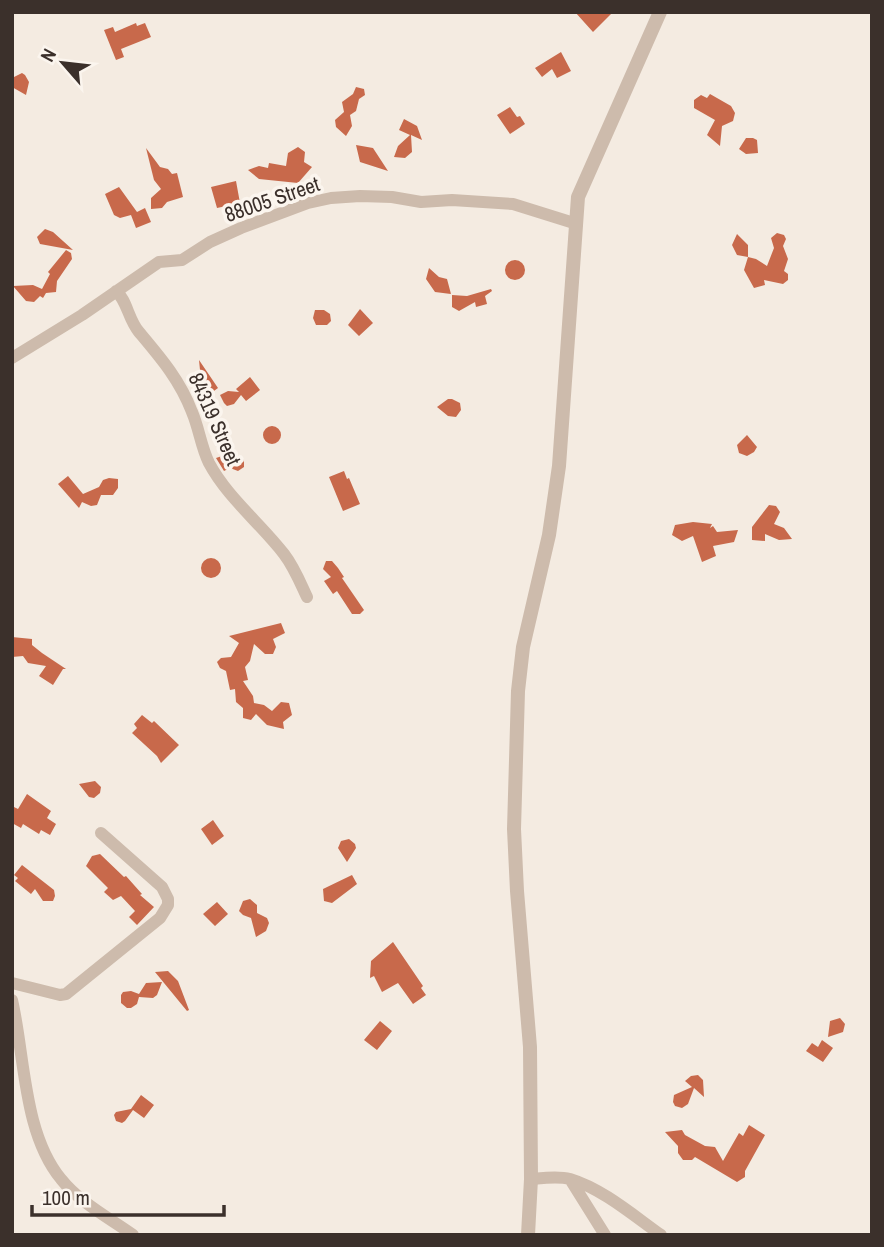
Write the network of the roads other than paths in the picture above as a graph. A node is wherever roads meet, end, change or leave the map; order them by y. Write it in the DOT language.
graph roads {
  1 [pos="660,12"];
  2 [pos="577,224"];
  3 [pos="116,291"];
  4 [pos="12,358"];
  5 [pos="307,597"];
  6 [pos="101,833"];
  7 [pos="12,983"];
  8 [pos="12,1000"];
  9 [pos="531,1179"];
  10 [pos="570,1179"];
  11 [pos="133,1235"];
  12 [pos="528,1235"];
  13 [pos="605,1235"];
  14 [pos="662,1235"];
  1 -- 2 [label="street"];
  2 -- 3 [label="street, 88005 Street"];
  2 -- 9 [label="street"];
  3 -- 4 [label="street, 88005 Street"];
  3 -- 5 [label="street, 84319 Street"];
  6 -- 7 [label="street"];
  8 -- 11 [label="street"];
  9 -- 10 [label="street"];
  9 -- 12 [label="street"];
  10 -- 13 [label="street"];
  10 -- 14 [label="street"];
}
